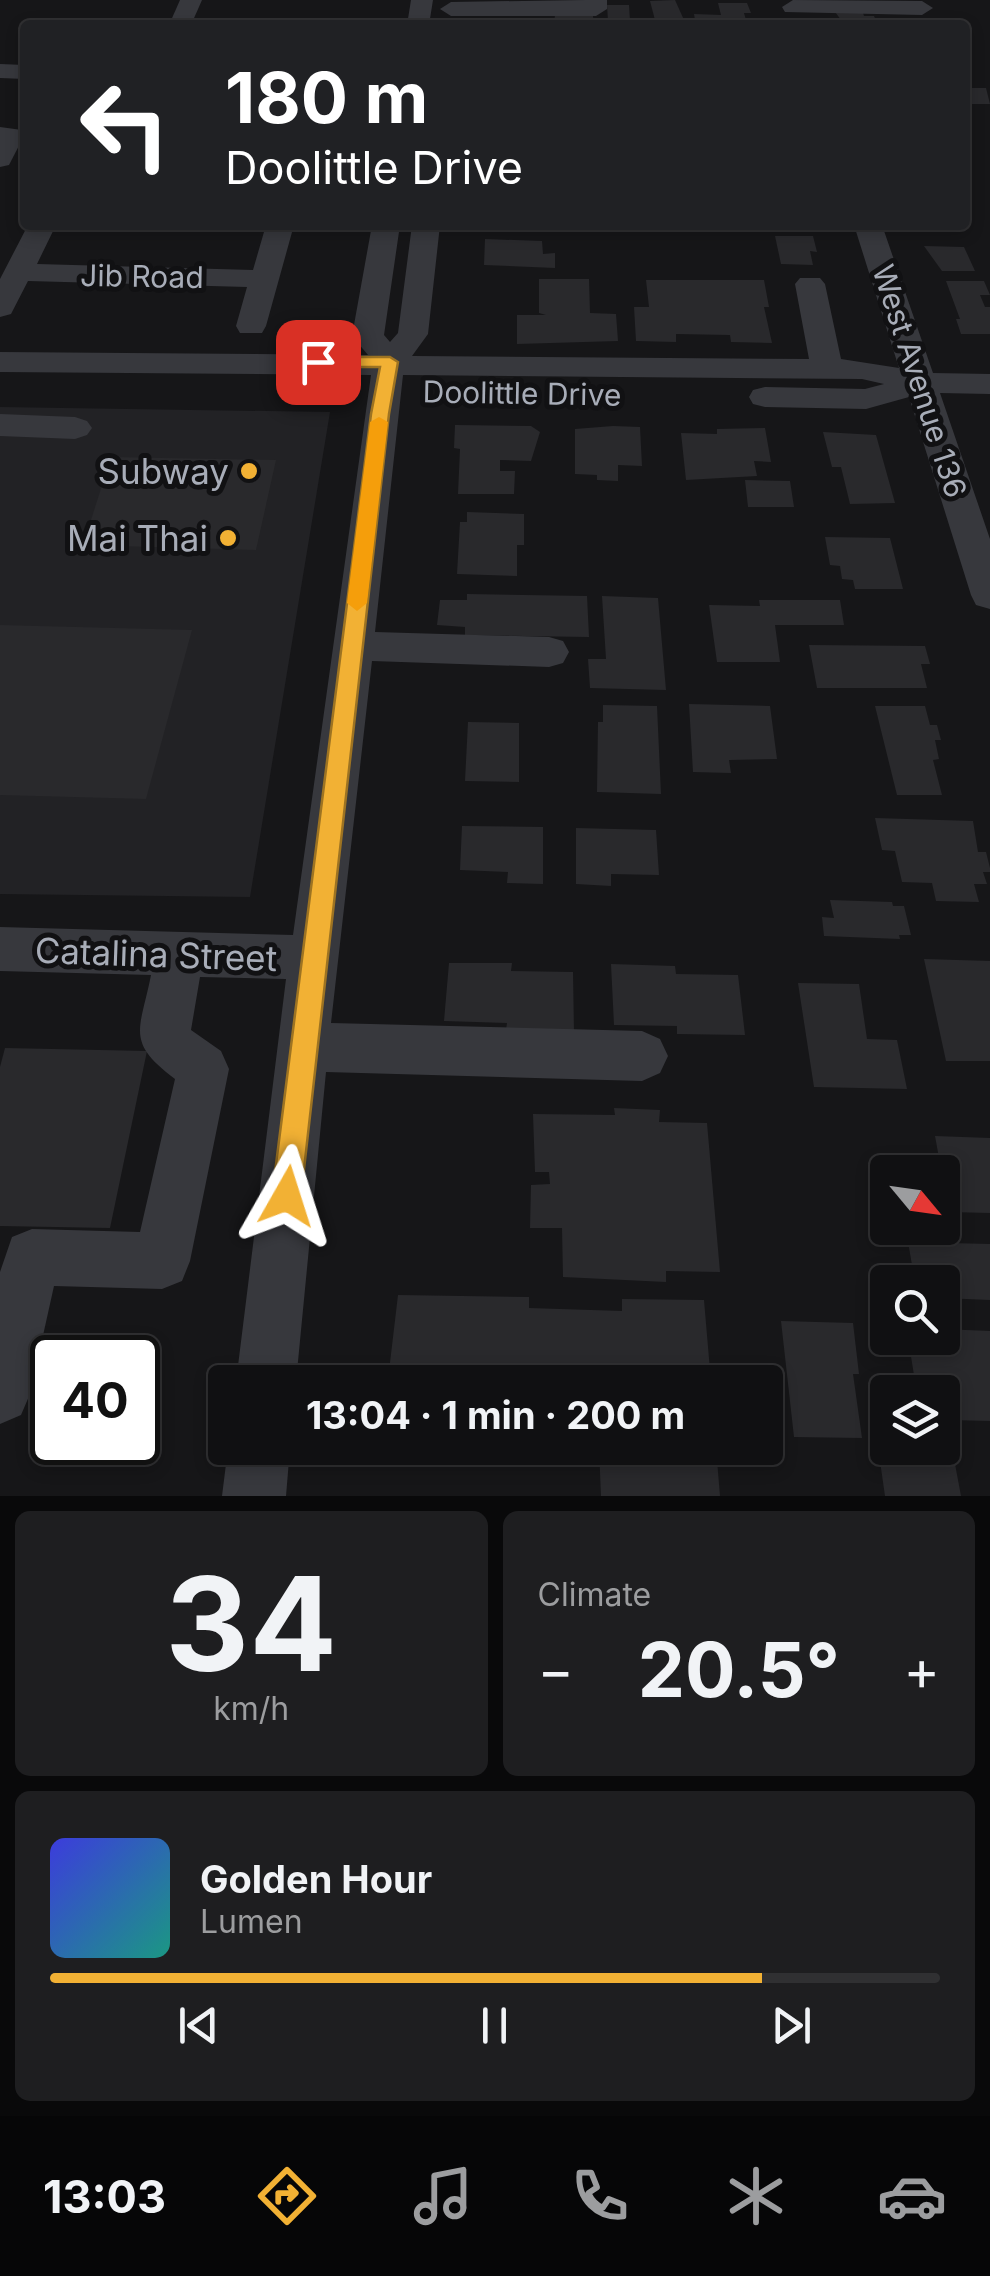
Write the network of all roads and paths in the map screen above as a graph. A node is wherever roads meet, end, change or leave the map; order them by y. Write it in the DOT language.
graph roads {
  1 [pos="596,0"];
  2 [pos="922,8"];
  3 [pos="795,10"];
  4 [pos="451,11"];
  5 [pos="0,134"];
  6 [pos="0,158"];
  7 [pos="39,230"];
  8 [pos="279,230"];
  9 [pos="385,230"];
  10 [pos="425,230"];
  11 [pos="870,230"];
  12 [pos="18,272"];
  13 [pos="266,279"];
  14 [pos="810,284"];
  15 [pos="0,308"];
  16 [pos="251,326"];
  17 [pos="0,362"];
  18 [pos="826,368"];
  19 [pos="386,376"];
  20 [pos="923,383"];
  21 [pos="990,384"];
  22 [pos="0,390"];
  23 [pos="0,425"];
  24 [pos="75,428"];
  25 [pos="990,595"];
  26 [pos="352,646"];
  27 [pos="549,652"];
  28 [pos="0,950"];
  29 [pos="179,955"];
  30 [pos="313,958"];
  31 [pos="303,1047"];
  32 [pos="642,1056"];
  33 [pos="8,1330"];
  34 [pos="268,1365"];
  35 [pos="0,1394"];
  36 [pos="257,1465"];
  37 [pos="254,1496"];
  1 -- 4 [label="street"];
  2 -- 3 [label="street"];
  5 -- 6 [label="street"];
  7 -- 12 [label="street"];
  8 -- 13 [label="street"];
  9 -- 19 [label="street"];
  10 -- 19 [label="street"];
  11 -- 20 [label="street, West Avenue 136"];
  12 -- 13 [label="street, Jib Road"];
  12 -- 15 [label="street"];
  13 -- 16 [label="street"];
  14 -- 18 [label="street"];
  17 -- 19 [label="street, Doolittle Drive"];
  18 -- 19 [label="street, Doolittle Drive"];
  18 -- 20 [label="street, Doolittle Drive"];
  19 -- 20 [label="street, Doolittle Drive"];
  19 -- 22 [label="street, Doolittle Drive"];
  19 -- 26 [label="street"];
  20 -- 21 [label="street, Doolittle Drive"];
  20 -- 25 [label="street, West Avenue 136"];
  23 -- 24 [label="street"];
  26 -- 27 [label="street"];
  26 -- 30 [label="street"];
  28 -- 29 [label="street, Catalina Street"];
  29 -- 30 [label="street, Catalina Street"];
  29 -- 33 [label="street"];
  30 -- 31 [label="street"];
  31 -- 32 [label="street"];
  31 -- 34 [label="street"];
  33 -- 35 [label="street"];
  36 -- 37 [label="street"];
}
